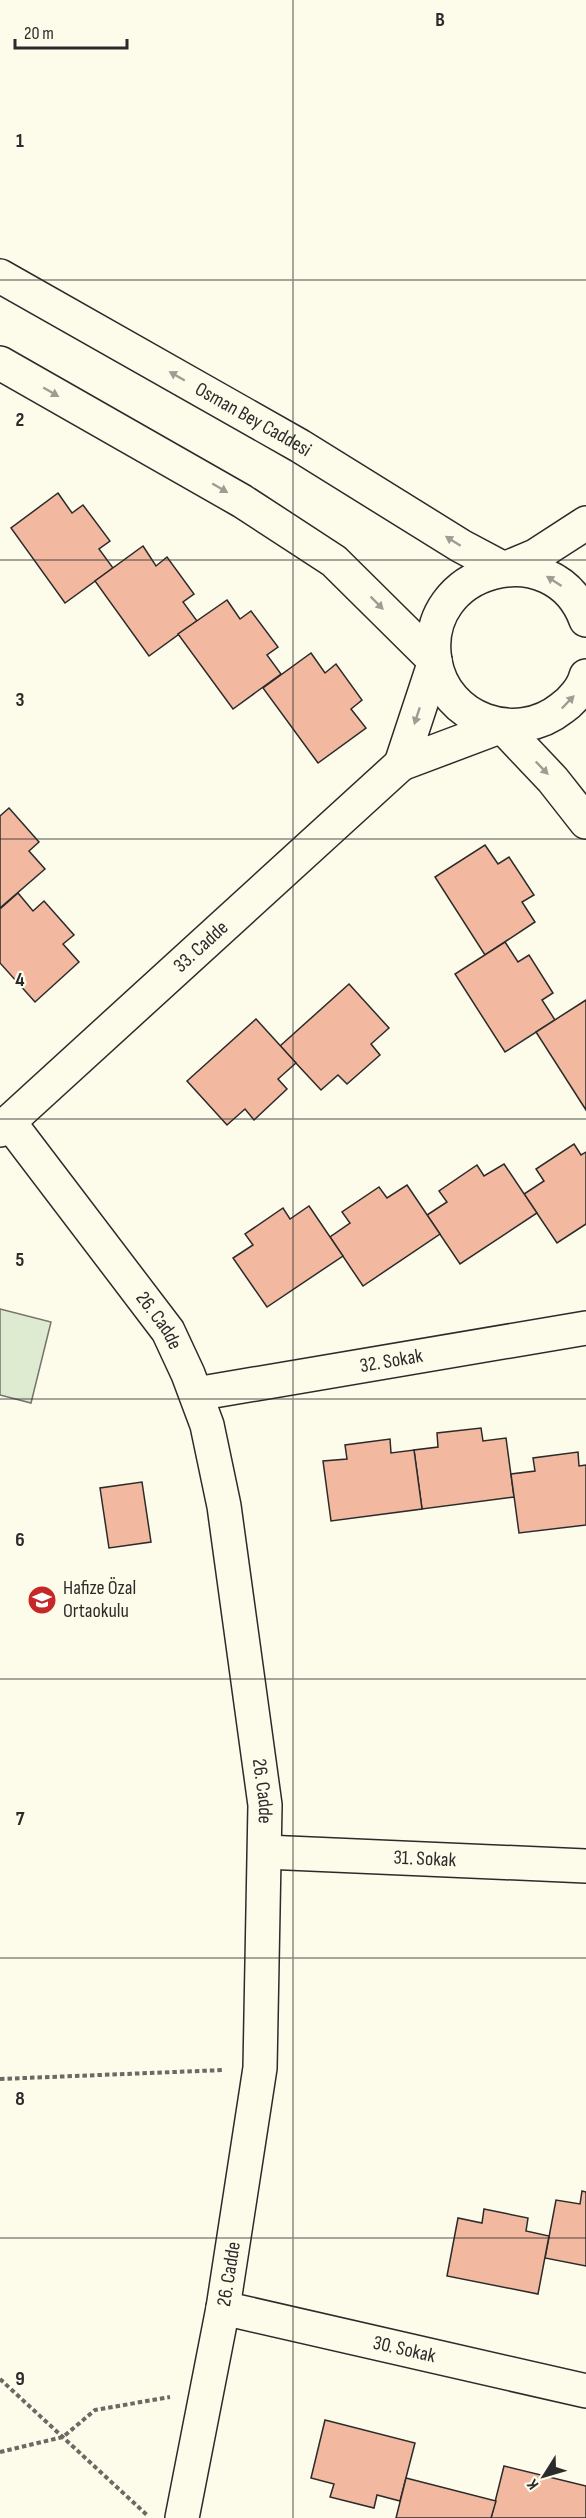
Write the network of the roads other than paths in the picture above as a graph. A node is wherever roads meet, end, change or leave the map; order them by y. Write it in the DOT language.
graph roads {
  1 [pos="0,276"];
  2 [pos="0,363"];
  3 [pos="586,523"];
  4 [pos="504,569"];
  5 [pos="586,620"];
  6 [pos="435,661"];
  7 [pos="586,676"];
  8 [pos="502,726"];
  9 [pos="401,764"];
  10 [pos="586,822"];
  11 [pos="3,1122"];
  12 [pos="586,1328"];
  13 [pos="196,1394"];
  14 [pos="265,1852"];
  15 [pos="586,1866"];
  16 [pos="224,2308"];
  17 [pos="586,2391"];
  18 [pos="182,2518"];
  4 -- 1 [label="street, Osman Bey Caddesi, one-way"];
  2 -- 6 [label="street, one-way"];
  3 -- 4 [label="street"];
  5 -- 4 [label="street, one-way"];
  4 -- 6 [label="street"];
  6 -- 8 [label="street"];
  6 -- 9 [label="street, 33. Cadde, one-way"];
  8 -- 7 [label="street, one-way"];
  8 -- 9 [label="street, 33. Cadde"];
  8 -- 10 [label="street, one-way"];
  9 -- 11 [label="street, 33. Cadde"];
  11 -- 13 [label="street, 26. Cadde"];
  12 -- 13 [label="street, 32. Sokak"];
  13 -- 14 [label="street, 26. Cadde"];
  14 -- 15 [label="street, 31. Sokak"];
  14 -- 16 [label="street, 26. Cadde"];
  16 -- 17 [label="street, 30. Sokak"];
  16 -- 18 [label="street, 26. Cadde"];
}
